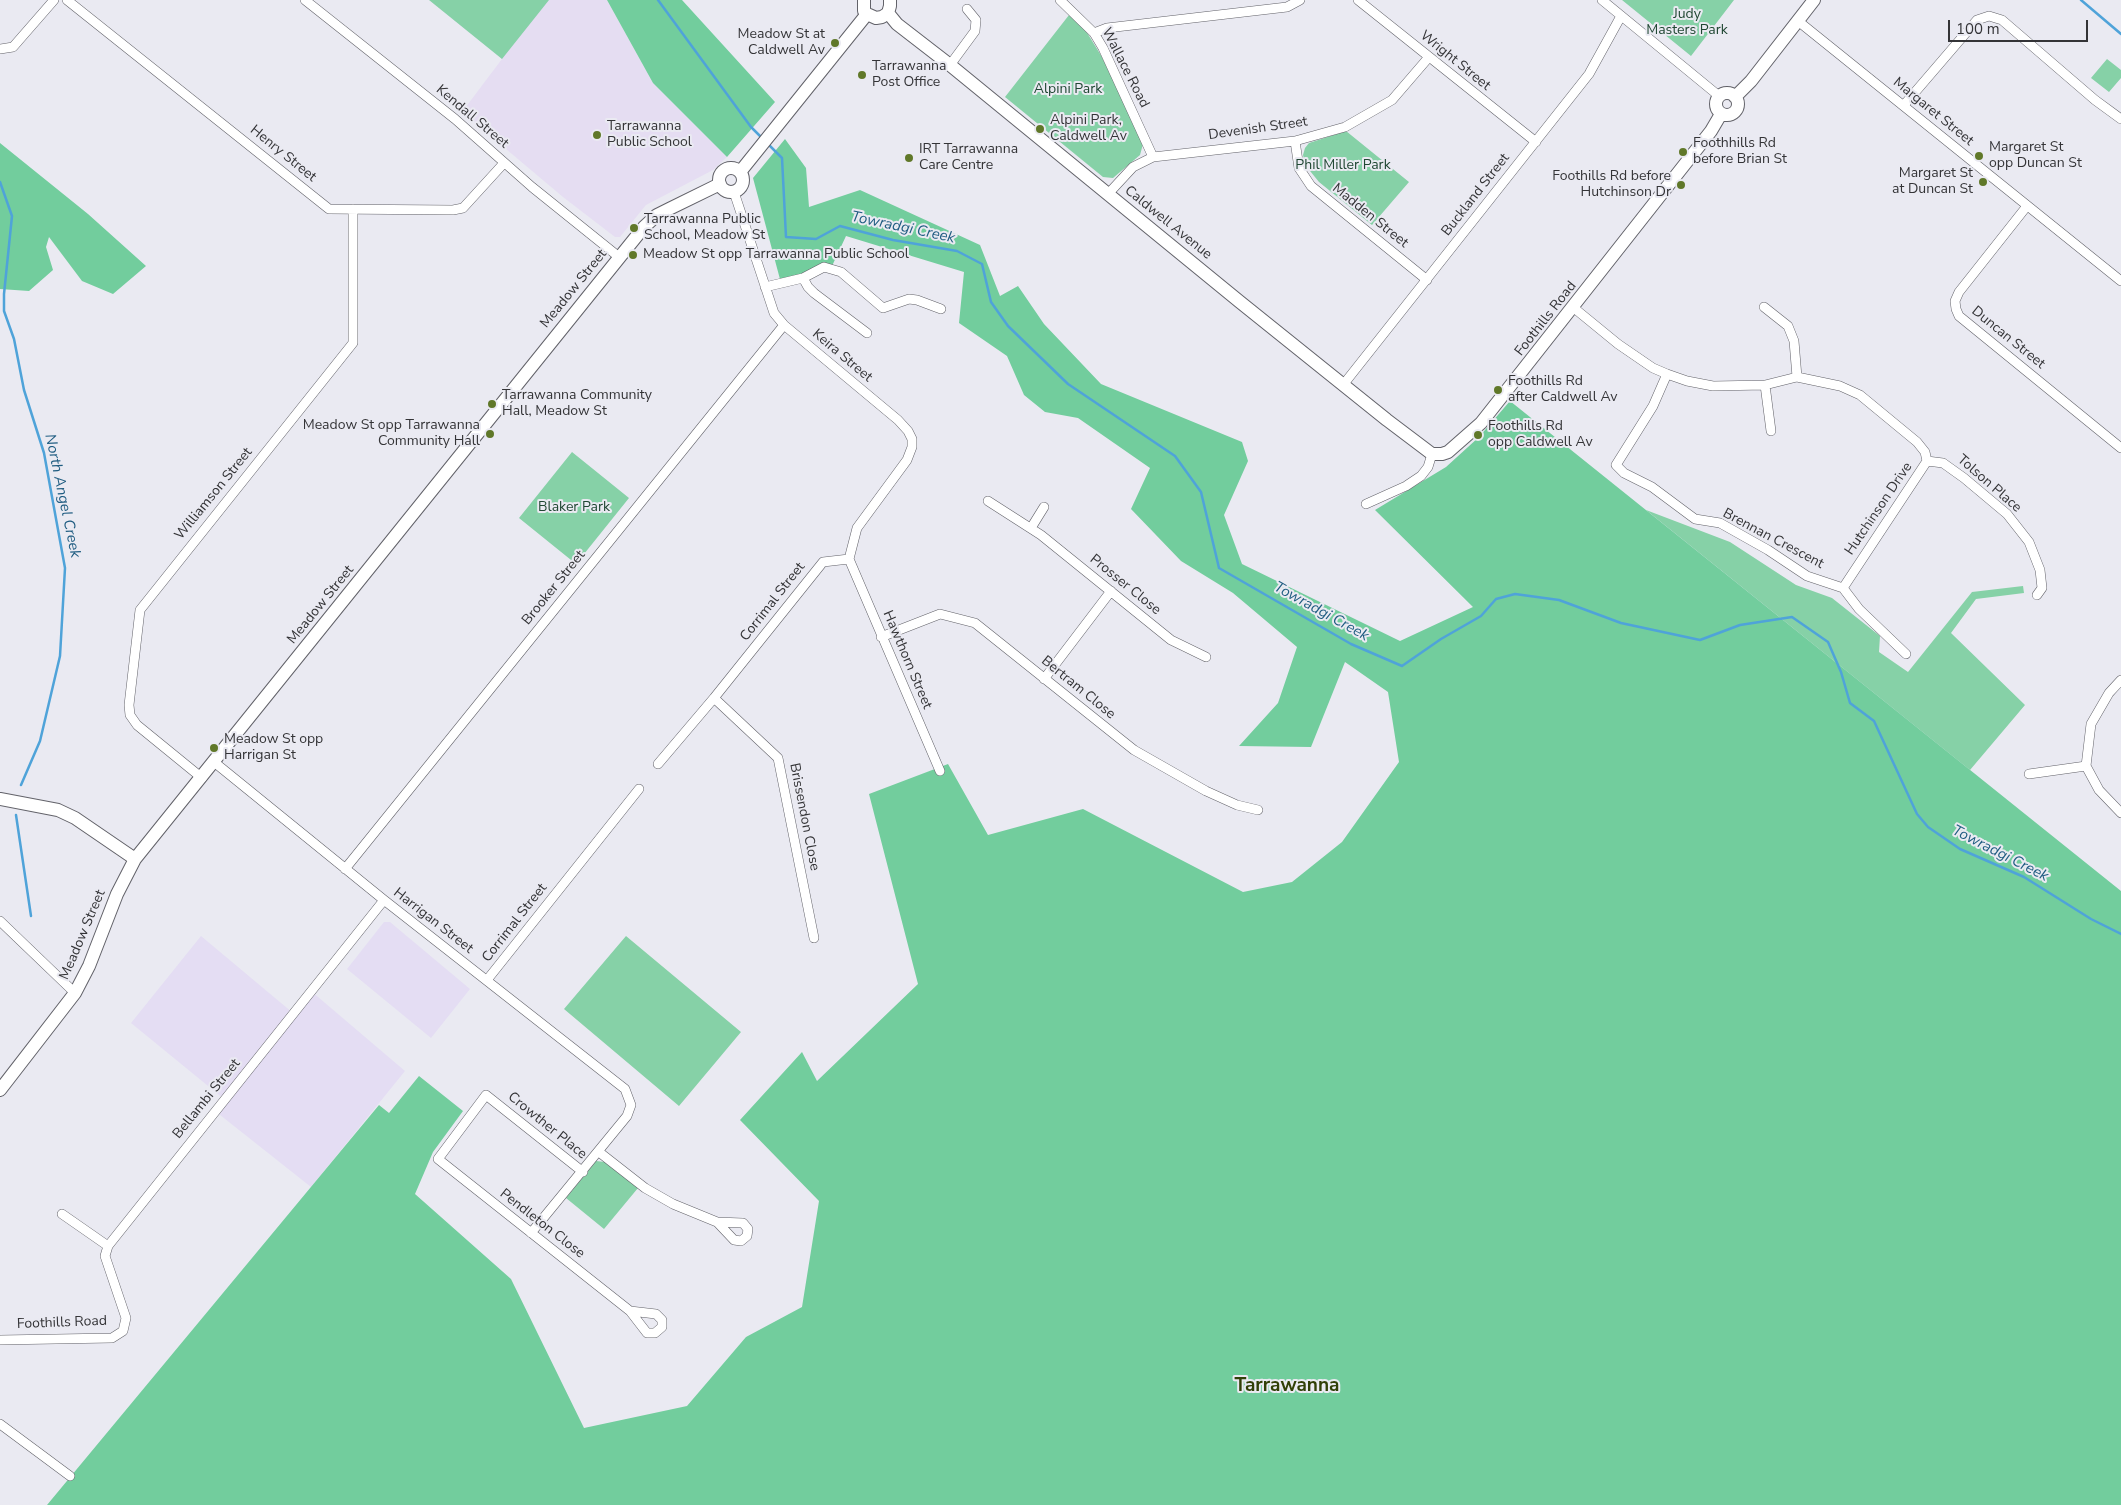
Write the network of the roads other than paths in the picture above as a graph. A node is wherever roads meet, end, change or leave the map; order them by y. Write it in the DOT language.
graph roads {
  1 [pos="54,0"];
  2 [pos="67,0"];
  3 [pos="305,0"];
  4 [pos="864,0"];
  5 [pos="1060,0"];
  6 [pos="1300,0"];
  7 [pos="1358,0"];
  8 [pos="1602,0"];
  9 [pos="1814,0"];
  10 [pos="889,6"];
  11 [pos="967,9"];
  12 [pos="867,14"];
  13 [pos="1621,16"];
  14 [pos="1798,21"];
  15 [pos="1094,33"];
  16 [pos="0,49"];
  17 [pos="1429,57"];
  18 [pos="950,65"];
  19 [pos="1719,96"];
  20 [pos="1735,98"];
  21 [pos="1904,105"];
  22 [pos="1721,114"];
  23 [pos="2121,119"];
  24 [pos="1296,141"];
  25 [pos="1536,142"];
  26 [pos="1153,157"];
  27 [pos="504,163"];
  28 [pos="740,172"];
  29 [pos="720,184"];
  30 [pos="734,192"];
  31 [pos="1108,194"];
  32 [pos="2026,206"];
  33 [pos="353,209"];
  34 [pos="619,257"];
  35 [pos="803,278"];
  36 [pos="1426,280"];
  37 [pos="2121,281"];
  38 [pos="765,287"];
  39 [pos="1764,307"];
  40 [pos="1574,308"];
  41 [pos="941,309"];
  42 [pos="784,325"];
  43 [pos="867,333"];
  44 [pos="1666,374"];
  45 [pos="1797,377"];
  46 [pos="1343,385"];
  47 [pos="1765,385"];
  48 [pos="1771,431"];
  49 [pos="2121,448"];
  50 [pos="1432,454"];
  51 [pos="1927,461"];
  52 [pos="988,501"];
  53 [pos="1366,504"];
  54 [pos="1044,507"];
  55 [pos="1031,528"];
  56 [pos="849,559"];
  57 [pos="1843,588"];
  58 [pos="1111,591"];
  59 [pos="2037,595"];
  60 [pos="882,637"];
  61 [pos="1906,654"];
  62 [pos="1206,657"];
  63 [pos="1044,679"];
  64 [pos="2121,680"];
  65 [pos="714,698"];
  66 [pos="214,762"];
  67 [pos="658,764"];
  68 [pos="2086,766"];
  69 [pos="940,771"];
  70 [pos="2029,774"];
  71 [pos="202,778"];
  72 [pos="639,788"];
  73 [pos="0,799"];
  74 [pos="1258,810"];
  75 [pos="2121,813"];
  76 [pos="135,859"];
  77 [pos="345,869"];
  78 [pos="384,900"];
  79 [pos="0,921"];
  80 [pos="814,938"];
  81 [pos="487,980"];
  82 [pos="76,993"];
  83 [pos="0,1090"];
  84 [pos="599,1152"];
  85 [pos="438,1159"];
  86 [pos="582,1172"];
  87 [pos="62,1214"];
  88 [pos="717,1222"];
  89 [pos="531,1233"];
  90 [pos="108,1246"];
  91 [pos="630,1311"];
  92 [pos="0,1340"];
  93 [pos="0,1424"];
  94 [pos="70,1476"];
  1 -- 16 [label="street"];
  2 -- 33 [label="street, Henry Street"];
  3 -- 27 [label="street, Kendall Street"];
  4 -- 12 [label="main road"];
  5 -- 15 [label="street, Wallace Road"];
  6 -- 15 [label="street"];
  7 -- 17 [label="street, Wright Street"];
  8 -- 13 [label="street"];
  9 -- 14 [label="main road"];
  10 -- 12 [label="main road"];
  10 -- 18 [label="main road, Caldwell Avenue"];
  11 -- 18 [label="street"];
  12 -- 28 [label="main road"];
  13 -- 19 [label="street"];
  13 -- 25 [label="street, Buckland Street"];
  14 -- 20 [label="main road"];
  14 -- 21 [label="street, Margaret Street"];
  15 -- 26 [label="street, Wallace Road"];
  17 -- 24 [label="street, Devenish Street"];
  17 -- 25 [label="street, Wright Street"];
  18 -- 31 [label="main road, Caldwell Avenue"];
  19 -- 20 [label="main road"];
  19 -- 22 [label="main road"];
  20 -- 22 [label="main road"];
  21 -- 23 [label="street"];
  21 -- 32 [label="street, Margaret Street"];
  22 -- 40 [label="main road, Foothills Road"];
  24 -- 26 [label="street, Devenish Street"];
  24 -- 36 [label="street, Madden Street"];
  25 -- 36 [label="street, Buckland Street"];
  26 -- 31 [label="street, Devenish Street"];
  27 -- 33 [label="street, Henry Street"];
  27 -- 34 [label="street, Kendall Street"];
  28 -- 29 [label="main road"];
  28 -- 30 [label="main road"];
  29 -- 30 [label="main road"];
  29 -- 34 [label="main road, Meadow Street"];
  30 -- 38 [label="street, Keira Street"];
  31 -- 46 [label="main road, Caldwell Avenue"];
  32 -- 37 [label="street, Margaret Street"];
  32 -- 49 [label="street, Duncan Street"];
  33 -- 71 [label="street, Williamson Street"];
  34 -- 66 [label="main road, Meadow Street"];
  35 -- 38 [label="street"];
  35 -- 41 [label="street"];
  35 -- 43 [label="street"];
  36 -- 46 [label="street, Buckland Street"];
  38 -- 42 [label="street, Keira Street"];
  39 -- 45 [label="street"];
  40 -- 44 [label="street, Hutchinson Drive"];
  40 -- 50 [label="main road, Foothills Road"];
  42 -- 56 [label="street, Keira Street"];
  42 -- 77 [label="street, Brooker Street"];
  44 -- 47 [label="street, Hutchinson Drive"];
  44 -- 57 [label="street, Brennan Crescent"];
  45 -- 47 [label="street, Hutchinson Drive"];
  45 -- 51 [label="street, Hutchinson Drive"];
  46 -- 50 [label="main road, Caldwell Avenue"];
  47 -- 48 [label="street"];
  50 -- 53 [label="street"];
  51 -- 57 [label="street, Hutchinson Drive"];
  51 -- 59 [label="street, Tolson Place"];
  52 -- 55 [label="street, Prosser Close"];
  54 -- 55 [label="street"];
  55 -- 58 [label="street, Prosser Close"];
  56 -- 60 [label="street, Hawthorn Street"];
  56 -- 65 [label="street, Corrimal Street"];
  57 -- 61 [label="street"];
  58 -- 62 [label="street, Prosser Close"];
  58 -- 63 [label="street"];
  60 -- 63 [label="street, Bertram Close"];
  60 -- 69 [label="street, Hawthorn Street"];
  63 -- 74 [label="street, Bertram Close"];
  64 -- 68 [label="street"];
  65 -- 67 [label="street, Corrimal Street"];
  65 -- 80 [label="street, Brissendon Close"];
  66 -- 71 [label="main road, Meadow Street"];
  66 -- 77 [label="street, Harrigan Street"];
  68 -- 70 [label="street"];
  68 -- 75 [label="street"];
  71 -- 76 [label="main road, Meadow Street"];
  72 -- 81 [label="street, Corrimal Street"];
  73 -- 76 [label="main road"];
  76 -- 82 [label="main road, Meadow Street"];
  77 -- 78 [label="street, Harrigan Street"];
  78 -- 81 [label="street, Harrigan Street"];
  78 -- 90 [label="street, Bellambi Street"];
  79 -- 82 [label="street"];
  81 -- 84 [label="street, Harrigan Street"];
  82 -- 83 [label="main road, Meadow Street"];
  84 -- 86 [label="street"];
  84 -- 88 [label="street"];
  85 -- 86 [label="street, Crowther Place"];
  85 -- 89 [label="street, Pendleton Close"];
  86 -- 89 [label="street"];
  87 -- 90 [label="street"];
  89 -- 91 [label="street, Pendleton Close"];
  90 -- 92 [label="street, Foothills Road"];
  93 -- 94 [label="street"];
}
